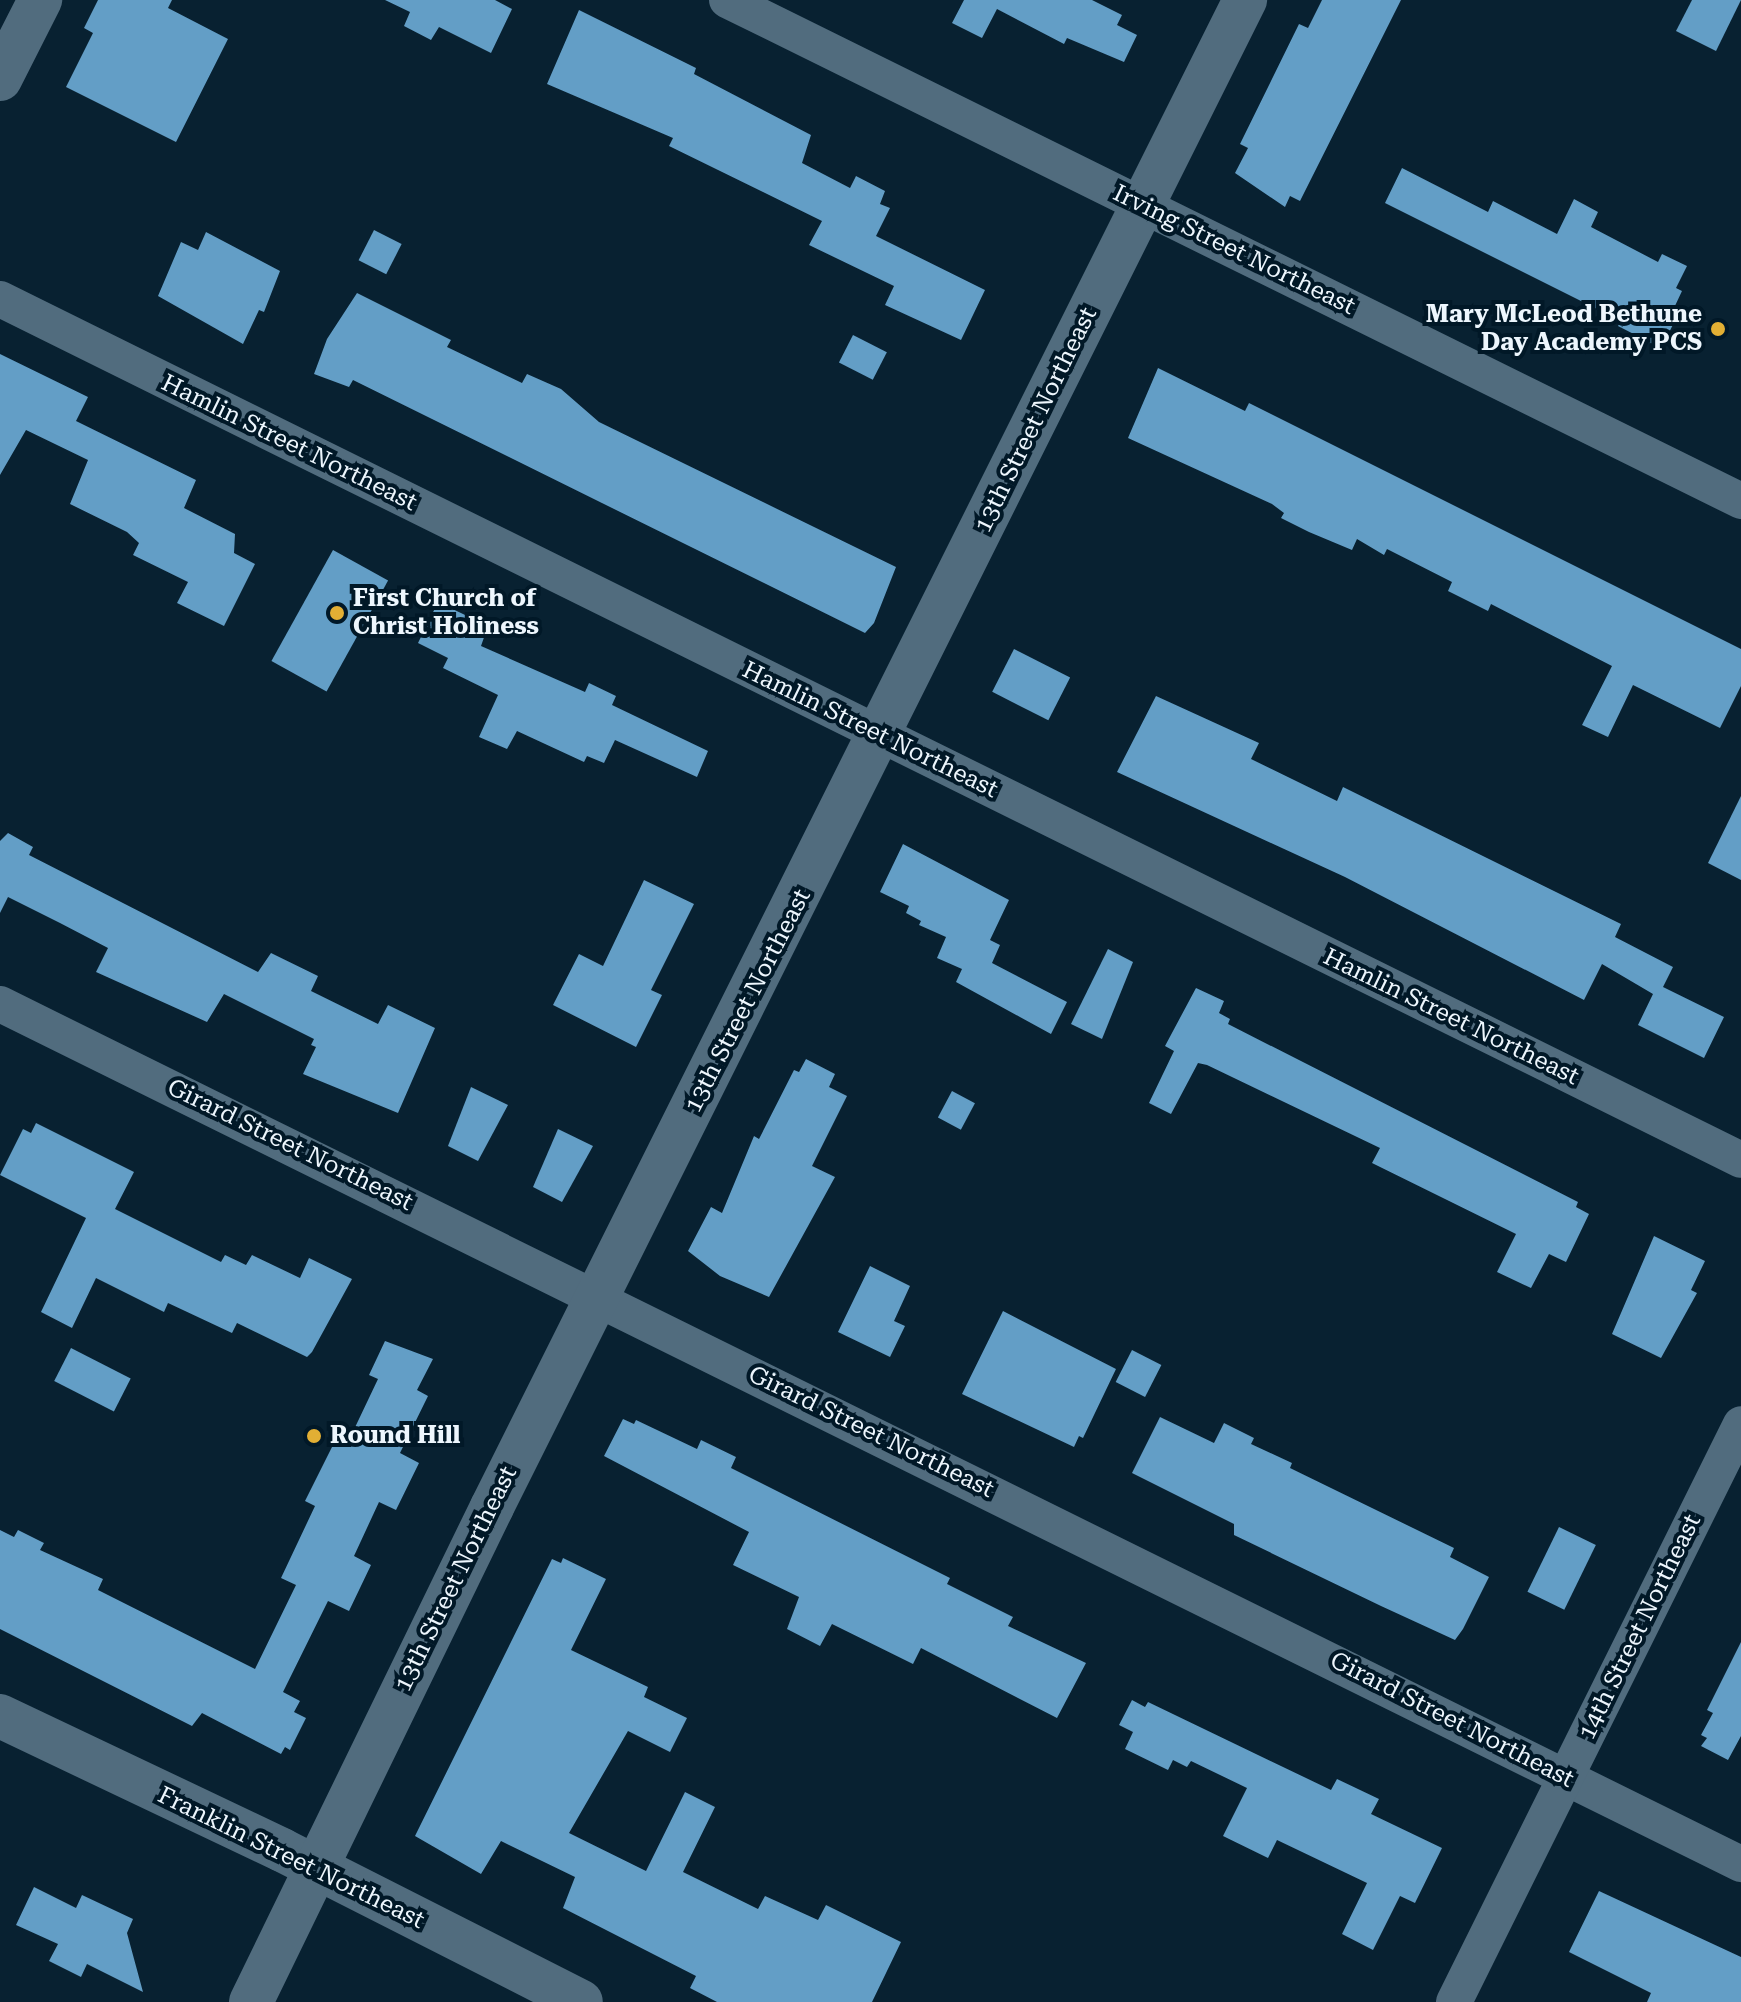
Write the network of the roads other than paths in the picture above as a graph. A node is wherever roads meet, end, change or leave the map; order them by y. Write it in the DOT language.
graph roads {
  1 [pos="40,0"];
  2 [pos="727,0"];
  3 [pos="1245,0"];
  4 [pos="0,79"];
  5 [pos="1142,205"];
  6 [pos="0,299"];
  7 [pos="1741,501"];
  8 [pos="881,735"];
  9 [pos="0,1004"];
  10 [pos="1741,1160"];
  11 [pos="598,1297"];
  12 [pos="1741,1424"];
  13 [pos="0,1716"];
  14 [pos="1566,1776"];
  15 [pos="1741,1864"];
  16 [pos="317,1870"];
  17 [pos="251,2002"];
  18 [pos="581,2002"];
  19 [pos="1454,2002"];
  1 -- 4 [label="street"];
  2 -- 5 [label="street, Irving Street Northeast"];
  3 -- 5 [label="street, 13th Street Northeast"];
  5 -- 7 [label="street, Irving Street Northeast"];
  5 -- 8 [label="street, 13th Street Northeast"];
  6 -- 8 [label="street, Hamlin Street Northeast"];
  8 -- 10 [label="street, Hamlin Street Northeast"];
  8 -- 11 [label="street, 13th Street Northeast"];
  9 -- 11 [label="street, Girard Street Northeast"];
  11 -- 14 [label="street, Girard Street Northeast"];
  11 -- 16 [label="street, 13th Street Northeast"];
  12 -- 14 [label="street, 14th Street Northeast"];
  13 -- 16 [label="street, Franklin Street Northeast"];
  14 -- 15 [label="street, Girard Street Northeast"];
  14 -- 19 [label="street, 14th Street Northeast"];
  16 -- 17 [label="street, 13th Street Northeast"];
  16 -- 18 [label="street, Franklin Street Northeast"];
}
